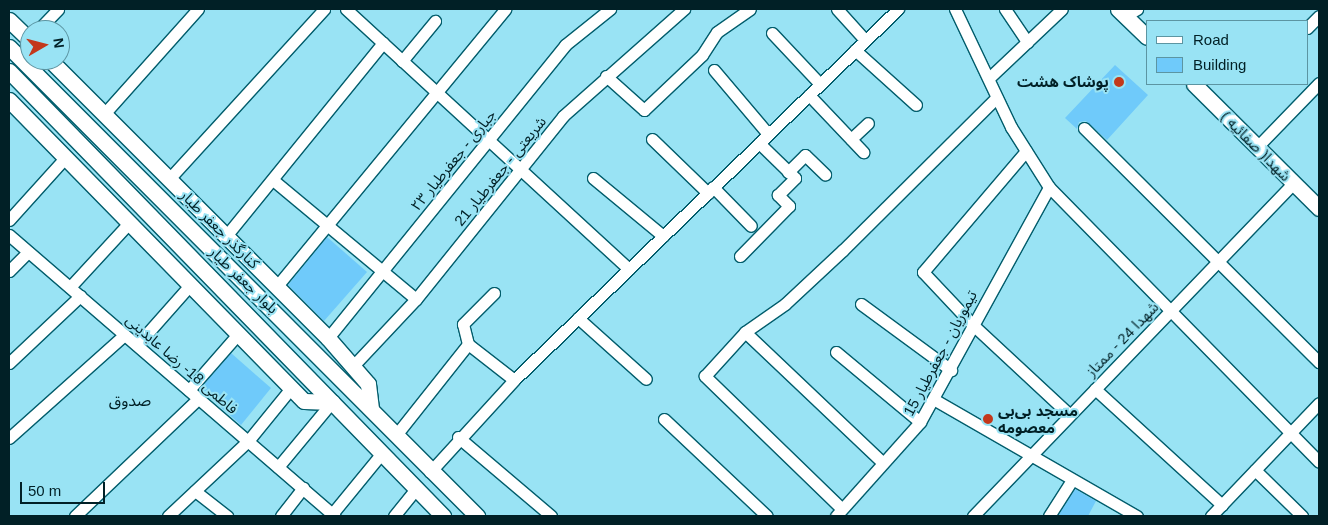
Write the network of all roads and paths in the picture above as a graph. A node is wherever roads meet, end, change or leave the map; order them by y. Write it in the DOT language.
graph roads {
  1 [pos="58,9"];
  2 [pos="198,9"];
  3 [pos="324,9"];
  4 [pos="346,9"];
  5 [pos="505,9"];
  6 [pos="610,9"];
  7 [pos="684,9"];
  8 [pos="750,9"];
  9 [pos="837,9"];
  10 [pos="898,9"];
  11 [pos="955,9"];
  12 [pos="1005,9"];
  13 [pos="1062,9"];
  14 [pos="1127,11"];
  15 [pos="1319,16"];
  16 [pos="9,20"];
  17 [pos="48,20"];
  18 [pos="435,21"];
  19 [pos="1308,27"];
  20 [pos="20,30"];
  21 [pos="772,33"];
  22 [pos="1146,36"];
  23 [pos="865,40"];
  24 [pos="1027,42"];
  25 [pos="383,43"];
  26 [pos="9,47"];
  27 [pos="855,50"];
  28 [pos="402,61"];
  29 [pos="60,70"];
  30 [pos="714,70"];
  31 [pos="9,71"];
  32 [pos="606,76"];
  33 [pos="989,78"];
  34 [pos="1319,83"];
  35 [pos="820,84"];
  36 [pos="1195,85"];
  37 [pos="436,92"];
  38 [pos="809,95"];
  39 [pos="996,98"];
  40 [pos="9,100"];
  41 [pos="916,106"];
  42 [pos="104,114"];
  43 [pos="868,123"];
  44 [pos="1084,128"];
  45 [pos="768,134"];
  46 [pos="652,139"];
  47 [pos="851,139"];
  48 [pos="488,140"];
  49 [pos="759,143"];
  50 [pos="1257,147"];
  51 [pos="1026,151"];
  52 [pos="863,152"];
  53 [pos="65,158"];
  54 [pos="521,170"];
  55 [pos="788,172"];
  56 [pos="825,174"];
  57 [pos="593,178"];
  58 [pos="169,179"];
  59 [pos="273,180"];
  60 [pos="1294,183"];
  61 [pos="1049,187"];
  62 [pos="711,190"];
  63 [pos="1319,208"];
  64 [pos="9,220"];
  65 [pos="130,223"];
  66 [pos="326,225"];
  67 [pos="751,226"];
  68 [pos="9,234"];
  69 [pos="226,236"];
  70 [pos="662,236"];
  71 [pos="28,252"];
  72 [pos="740,256"];
  73 [pos="1216,263"];
  74 [pos="629,269"];
  75 [pos="9,271"];
  76 [pos="383,272"];
  77 [pos="190,285"];
  78 [pos="277,286"];
  79 [pos="70,287"];
  80 [pos="494,293"];
  81 [pos="80,296"];
  82 [pos="416,299"];
  83 [pos="861,304"];
  84 [pos="1170,310"];
  85 [pos="578,318"];
  86 [pos="973,324"];
  87 [pos="745,332"];
  88 [pos="124,334"];
  89 [pos="238,334"];
  90 [pos="328,338"];
  91 [pos="468,344"];
  92 [pos="137,345"];
  93 [pos="836,352"];
  94 [pos="1319,362"];
  95 [pos="9,363"];
  96 [pos="353,366"];
  97 [pos="951,370"];
  98 [pos="646,379"];
  99 [pos="514,380"];
  100 [pos="291,388"];
  101 [pos="1095,389"];
  102 [pos="189,390"];
  103 [pos="199,398"];
  104 [pos="935,400"];
  105 [pos="332,402"];
  106 [pos="1319,403"];
  107 [pos="371,409"];
  108 [pos="1070,415"];
  109 [pos="664,419"];
  110 [pos="920,422"];
  111 [pos="1291,433"];
  112 [pos="396,435"];
  113 [pos="458,437"];
  114 [pos="9,438"];
  115 [pos="248,441"];
  116 [pos="382,452"];
  117 [pos="1031,457"];
  118 [pos="1319,462"];
  119 [pos="883,463"];
  120 [pos="278,467"];
  121 [pos="1255,470"];
  122 [pos="430,472"];
  123 [pos="1072,480"];
  124 [pos="303,488"];
  125 [pos="416,489"];
  126 [pos="195,491"];
  127 [pos="1222,505"];
  128 [pos="839,512"];
  129 [pos="333,515"];
  130 [pos="75,516"];
  131 [pos="168,516"];
  132 [pos="227,516"];
  133 [pos="281,516"];
  134 [pos="394,516"];
  135 [pos="443,516"];
  136 [pos="477,516"];
  137 [pos="551,516"];
  138 [pos="767,516"];
  139 [pos="973,516"];
  140 [pos="1049,516"];
  141 [pos="1137,516"];
  142 [pos="1211,516"];
  143 [pos="1302,516"];
  1 -- 17 [label="street"];
  2 -- 42 [label="street"];
  3 -- 58 [label="street"];
  4 -- 25 [label="street"];
  5 -- 37 [label="street"];
  6 -- 48 [label="street, جباری - جعفرطیار ۲۳"];
  7 -- 32 [label="street, شریعتی - جعفرطیار 21"];
  8 -- 32 [label="street"];
  9 -- 23 [label="street"];
  10 -- 23 [label="street"];
  11 -- 33 [label="street"];
  12 -- 24 [label="street"];
  13 -- 24 [label="street"];
  14 -- 22 [label="main road"];
  15 -- 19 [label="street"];
  16 -- 20 [label="main road"];
  18 -- 28 [label="street"];
  21 -- 35 [label="street"];
  23 -- 27 [label="street"];
  24 -- 33 [label="street"];
  25 -- 28 [label="street"];
  25 -- 59 [label="street"];
  26 -- 107 [label="main road, بلوار جعفر طیار"];
  27 -- 35 [label="street"];
  27 -- 41 [label="street"];
  28 -- 37 [label="street"];
  29 -- 42 [label="main road, کنارگذر جعفر طیار"];
  30 -- 45 [label="street"];
  31 -- 105 [label="main road, بلوار جعفر طیار"];
  32 -- 54 [label="street, شریعتی - جعفرطیار 21"];
  33 -- 39 [label="street"];
  34 -- 50 [label="street"];
  35 -- 38 [label="street"];
  36 -- 50 [label="main road, شهدا( صفائیه )"];
  37 -- 48 [label="street"];
  37 -- 66 [label="street"];
  38 -- 45 [label="street"];
  38 -- 47 [label="street"];
  39 -- 51 [label="street"];
  39 -- 87 [label="street"];
  40 -- 53 [label="main road"];
  42 -- 58 [label="main road, کنارگذر جعفر طیار"];
  43 -- 47 [label="street"];
  44 -- 73 [label="street"];
  45 -- 49 [label="street"];
  46 -- 62 [label="street"];
  47 -- 52 [label="street"];
  48 -- 54 [label="street"];
  48 -- 76 [label="street, جباری - جعفرطیار ۲۳"];
  49 -- 55 [label="street"];
  49 -- 62 [label="street"];
  50 -- 60 [label="main road, شهدا( صفائیه )"];
  51 -- 61 [label="street"];
  51 -- 86 [label="street"];
  53 -- 64 [label="street"];
  53 -- 65 [label="main road"];
  54 -- 74 [label="street"];
  54 -- 82 [label="street, شریعتی - جعفرطیار 21"];
  55 -- 56 [label="street"];
  55 -- 72 [label="street"];
  57 -- 70 [label="street"];
  58 -- 69 [label="main road, کنارگذر جعفر طیار"];
  59 -- 66 [label="street"];
  59 -- 69 [label="street"];
  60 -- 63 [label="main road, شهدا( صفائیه )"];
  60 -- 73 [label="street, شهدا 24 - ممتاز"];
  61 -- 84 [label="street"];
  61 -- 86 [label="street, تیموریان - جعفرطیار 15"];
  62 -- 67 [label="street"];
  62 -- 70 [label="street"];
  65 -- 77 [label="main road"];
  65 -- 79 [label="street"];
  66 -- 76 [label="street"];
  66 -- 78 [label="street"];
  68 -- 71 [label="street, فاطمی 18- رضا عابدینی"];
  69 -- 78 [label="main road, کنارگذر جعفر طیار"];
  70 -- 74 [label="street"];
  71 -- 75 [label="street"];
  71 -- 79 [label="street, فاطمی 18- رضا عابدینی"];
  73 -- 84 [label="street, شهدا 24 - ممتاز"];
  73 -- 94 [label="street"];
  74 -- 85 [label="street"];
  76 -- 82 [label="street"];
  76 -- 90 [label="street, جباری - جعفرطیار ۲۳"];
  77 -- 89 [label="main road"];
  77 -- 92 [label="street"];
  78 -- 90 [label="main road, کنارگذر جعفر طیار"];
  79 -- 81 [label="street, فاطمی 18- رضا عابدینی"];
  80 -- 91 [label="street"];
  81 -- 88 [label="street, فاطمی 18- رضا عابدینی"];
  81 -- 95 [label="street"];
  82 -- 96 [label="street, شریعتی - جعفرطیار 21"];
  83 -- 97 [label="street"];
  84 -- 101 [label="street, شهدا 24 - ممتاز"];
  84 -- 111 [label="street"];
  85 -- 98 [label="street"];
  85 -- 99 [label="street"];
  86 -- 97 [label="street, تیموریان - جعفرطیار 15"];
  86 -- 108 [label="street"];
  87 -- 119 [label="street"];
  87 -- 128 [label="street"];
  88 -- 92 [label="street, فاطمی 18- رضا عابدینی"];
  88 -- 114 [label="street"];
  89 -- 100 [label="main road"];
  89 -- 102 [label="street"];
  90 -- 96 [label="main road, کنارگذر جعفر طیار"];
  91 -- 99 [label="street"];
  91 -- 112 [label="street"];
  92 -- 102 [label="street, فاطمی 18- رضا عابدینی"];
  93 -- 110 [label="street"];
  96 -- 107 [label="main road, کنارگذر جعفر طیار"];
  97 -- 104 [label="street, تیموریان - جعفرطیار 15"];
  99 -- 113 [label="street"];
  100 -- 105 [label="main road"];
  100 -- 115 [label="street"];
  101 -- 108 [label="street, شهدا 24 - ممتاز"];
  101 -- 127 [label="street"];
  102 -- 103 [label="street, فاطمی 18- رضا عابدینی"];
  103 -- 115 [label="street, فاطمی 18- رضا عابدینی"];
  103 -- 130 [label="street"];
  104 -- 110 [label="street, تیموریان - جعفرطیار 15"];
  104 -- 117 [label="street"];
  105 -- 116 [label="main road, بلوار جعفر طیار"];
  105 -- 120 [label="street"];
  106 -- 111 [label="street"];
  107 -- 112 [label="main road, بلوار جعفر طیار"];
  108 -- 117 [label="street, شهدا 24 - ممتاز"];
  109 -- 138 [label="street"];
  110 -- 119 [label="street, تیموریان - جعفرطیار 15"];
  111 -- 118 [label="street"];
  111 -- 121 [label="street"];
  112 -- 122 [label="main road, بلوار جعفر طیار"];
  113 -- 122 [label="street"];
  113 -- 137 [label="street"];
  115 -- 120 [label="street, فاطمی 18- رضا عابدینی"];
  115 -- 126 [label="street"];
  116 -- 125 [label="main road, بلوار جعفر طیار"];
  116 -- 129 [label="street"];
  117 -- 123 [label="street"];
  117 -- 139 [label="street, شهدا 24 - ممتاز"];
  119 -- 128 [label="street, تیموریان - جعفرطیار 15"];
  120 -- 124 [label="street, فاطمی 18- رضا عابدینی"];
  121 -- 127 [label="street"];
  121 -- 143 [label="street"];
  122 -- 125 [label="main road"];
  122 -- 136 [label="main road, بلوار جعفر طیار"];
  123 -- 140 [label="street"];
  123 -- 141 [label="street"];
  124 -- 129 [label="street, فاطمی 18- رضا عابدینی"];
  124 -- 133 [label="street"];
  125 -- 134 [label="street"];
  125 -- 135 [label="main road, بلوار جعفر طیار"];
  126 -- 131 [label="street"];
  126 -- 132 [label="street"];
  127 -- 142 [label="street"];
}
